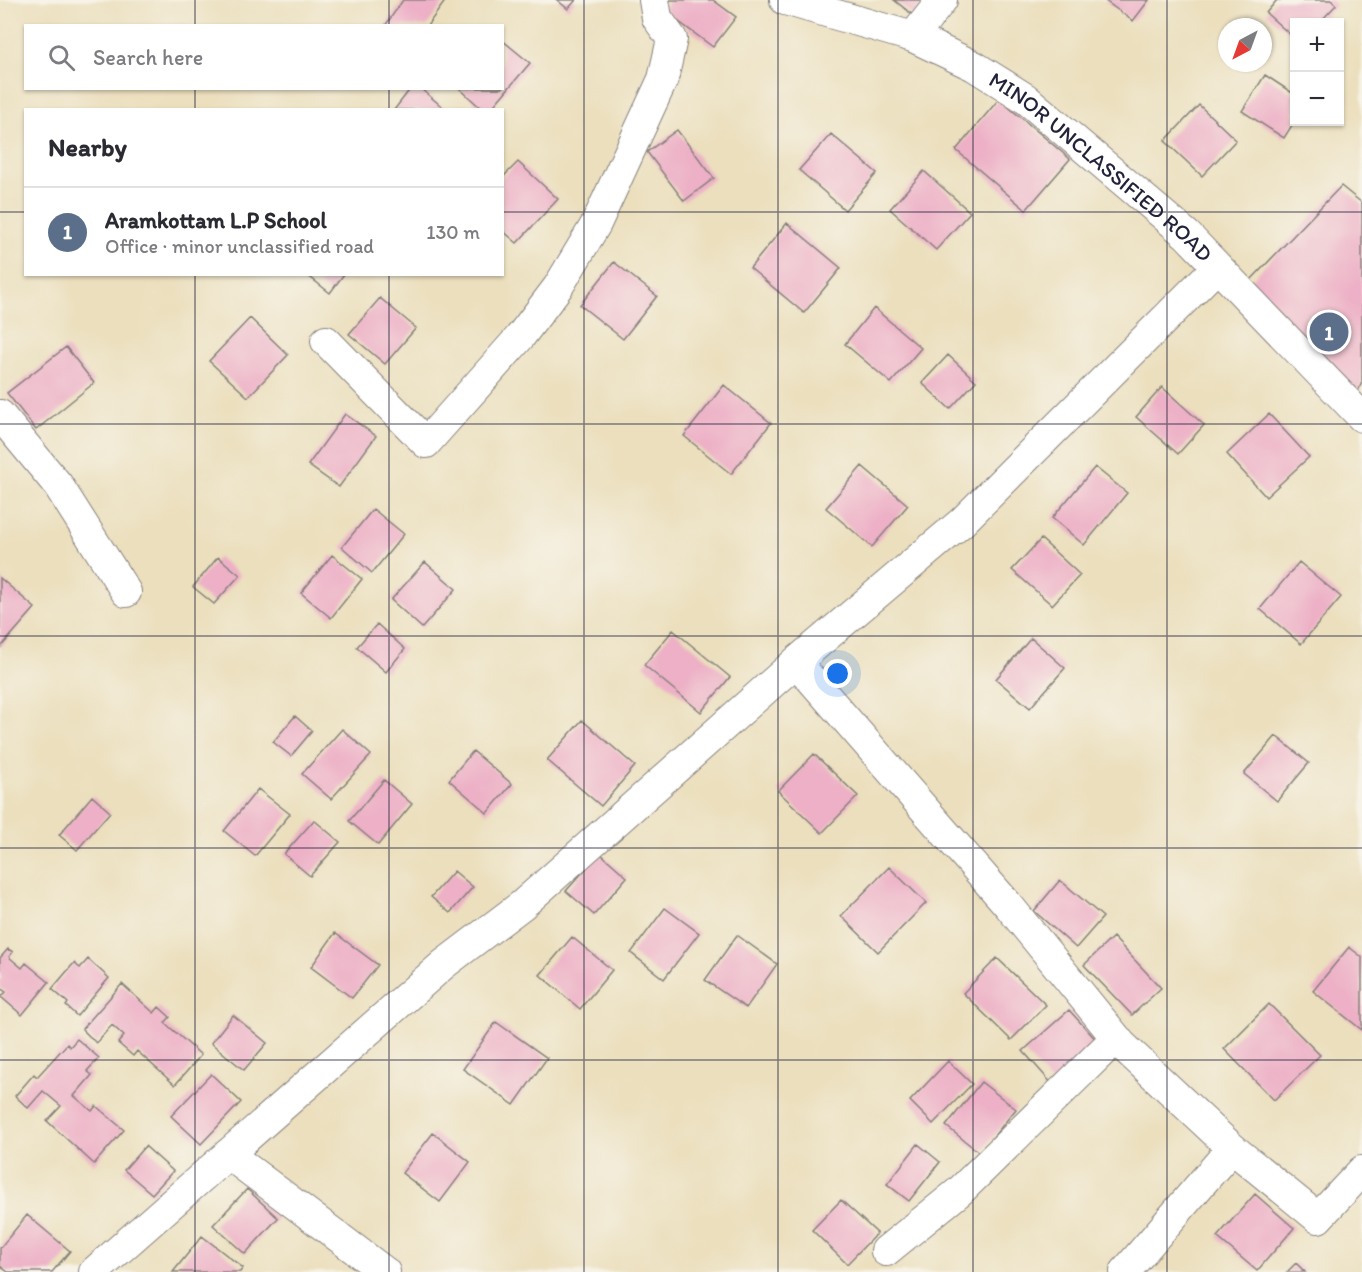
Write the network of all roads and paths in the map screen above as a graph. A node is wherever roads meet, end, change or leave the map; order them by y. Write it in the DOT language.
graph roads {
  1 [pos="654,0"];
  2 [pos="785,0"];
  3 [pos="942,0"];
  4 [pos="913,37"];
  5 [pos="1217,267"];
  6 [pos="326,341"];
  7 [pos="0,415"];
  8 [pos="1362,417"];
  9 [pos="126,592"];
  10 [pos="796,662"];
  11 [pos="1116,1038"];
  12 [pos="1232,1148"];
  13 [pos="228,1154"];
  14 [pos="1362,1171"];
  15 [pos="886,1251"];
  16 [pos="94,1272"];
  17 [pos="385,1272"];
  18 [pos="1125,1272"];
  1 -- 6 [label="street"];
  2 -- 4 [label="street, MINOR UNCLASSIFIED ROAD"];
  3 -- 4 [label="street"];
  4 -- 5 [label="street, MINOR UNCLASSIFIED ROAD"];
  5 -- 8 [label="street, MINOR UNCLASSIFIED ROAD"];
  5 -- 10 [label="street"];
  7 -- 9 [label="street"];
  10 -- 11 [label="street"];
  10 -- 13 [label="street"];
  11 -- 12 [label="street"];
  11 -- 15 [label="street"];
  12 -- 14 [label="street"];
  12 -- 18 [label="street"];
  13 -- 16 [label="street"];
  13 -- 17 [label="street"];
}
